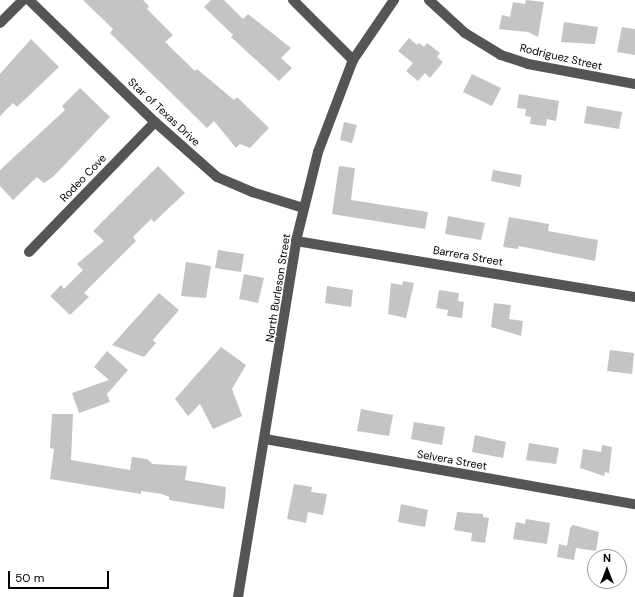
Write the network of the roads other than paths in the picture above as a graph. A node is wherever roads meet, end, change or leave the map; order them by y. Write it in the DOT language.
graph roads {
  1 [pos="23,0"];
  2 [pos="29,0"];
  3 [pos="293,0"];
  4 [pos="394,0"];
  5 [pos="429,0"];
  6 [pos="0,23"];
  7 [pos="353,60"];
  8 [pos="635,84"];
  9 [pos="155,122"];
  10 [pos="303,208"];
  11 [pos="296,241"];
  12 [pos="29,252"];
  13 [pos="635,297"];
  14 [pos="264,439"];
  15 [pos="635,504"];
  16 [pos="238,597"];
  1 -- 6 [label="street"];
  2 -- 9 [label="street, Star of Texas Drive"];
  3 -- 7 [label="street"];
  4 -- 7 [label="street, North Burleson Street"];
  5 -- 8 [label="street, Rodriguez Street"];
  7 -- 10 [label="street, North Burleson Street"];
  9 -- 10 [label="street, Star of Texas Drive"];
  9 -- 12 [label="street, Rodeo Cove"];
  10 -- 11 [label="street, North Burleson Street"];
  11 -- 13 [label="street, Barrera Street"];
  11 -- 14 [label="street, North Burleson Street"];
  14 -- 15 [label="street, Selvera Street"];
  14 -- 16 [label="street, North Burleson Street"];
}
